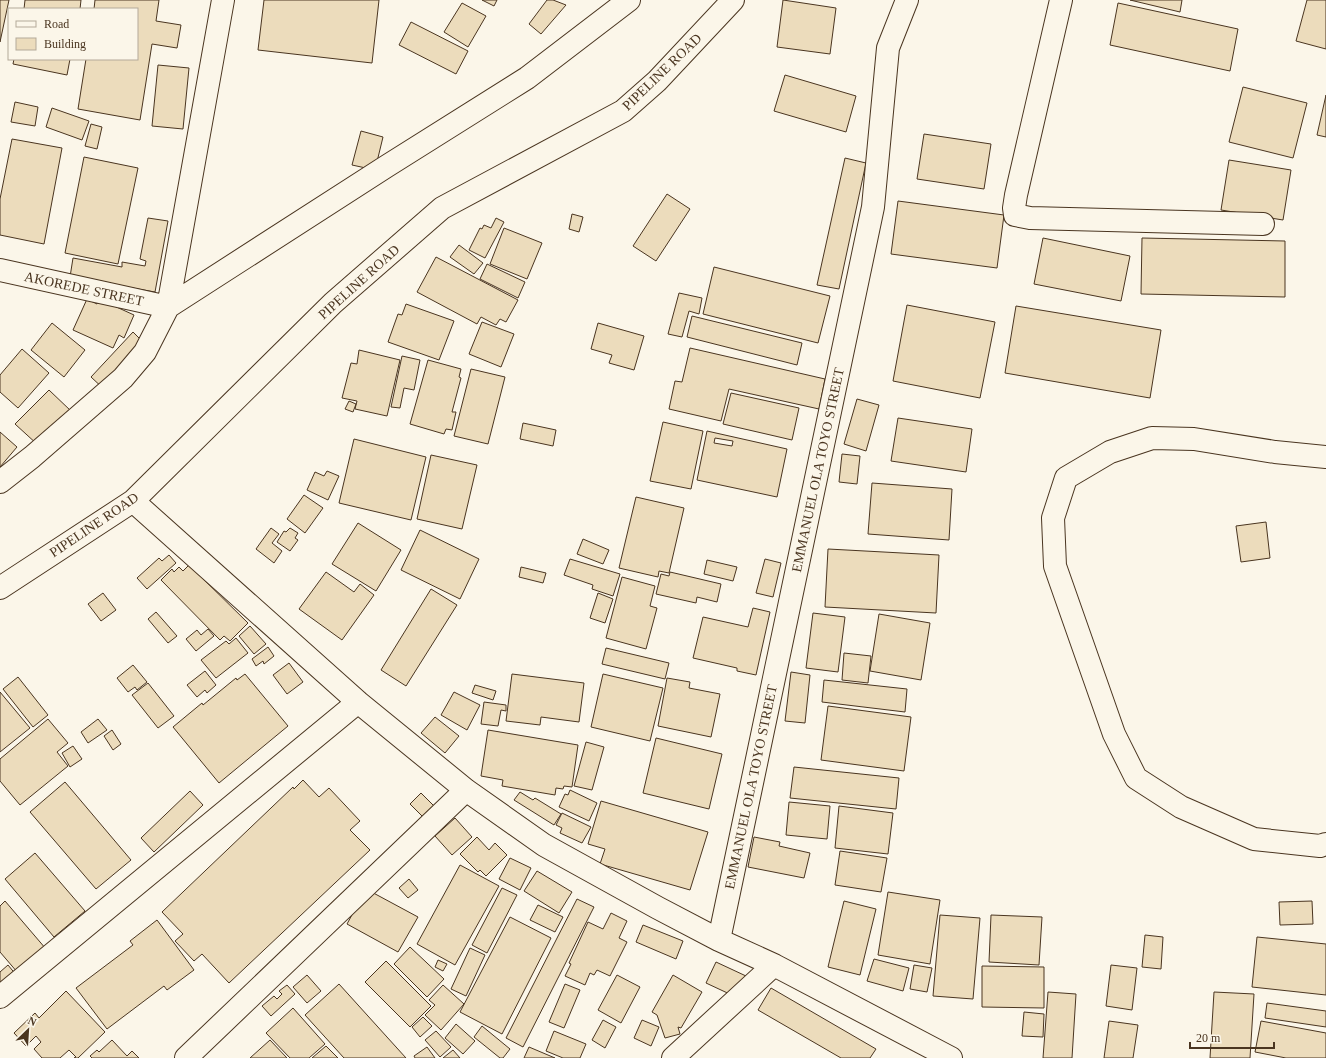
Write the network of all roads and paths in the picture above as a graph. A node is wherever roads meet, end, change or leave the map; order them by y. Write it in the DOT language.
graph roads {
  1 [pos="224,0"];
  2 [pos="628,0"];
  3 [pos="733,0"];
  4 [pos="907,0"];
  5 [pos="1061,0"];
  6 [pos="1263,224"];
  7 [pos="0,270"];
  8 [pos="168,307"];
  9 [pos="1326,457"];
  10 [pos="0,482"];
  11 [pos="133,501"];
  12 [pos="0,588"];
  13 [pos="358,702"];
  14 [pos="466,790"];
  15 [pos="1326,844"];
  16 [pos="719,940"];
  17 [pos="774,965"];
  18 [pos="0,997"];
  19 [pos="186,1058"];
  20 [pos="673,1058"];
  21 [pos="951,1058"];
  1 -- 8 [label="street"];
  2 -- 8 [label="street"];
  3 -- 11 [label="street, PIPELINE ROAD"];
  4 -- 16 [label="street, EMMANUEL OLA TOYO STREET"];
  5 -- 6 [label="street"];
  7 -- 8 [label="street, AKOREDE STREET"];
  8 -- 10 [label="street"];
  9 -- 15 [label="street"];
  11 -- 12 [label="street, PIPELINE ROAD"];
  11 -- 13 [label="street"];
  13 -- 14 [label="street"];
  13 -- 18 [label="street"];
  14 -- 16 [label="street"];
  14 -- 19 [label="street"];
  16 -- 17 [label="street"];
  17 -- 20 [label="street"];
  17 -- 21 [label="street"];
}
